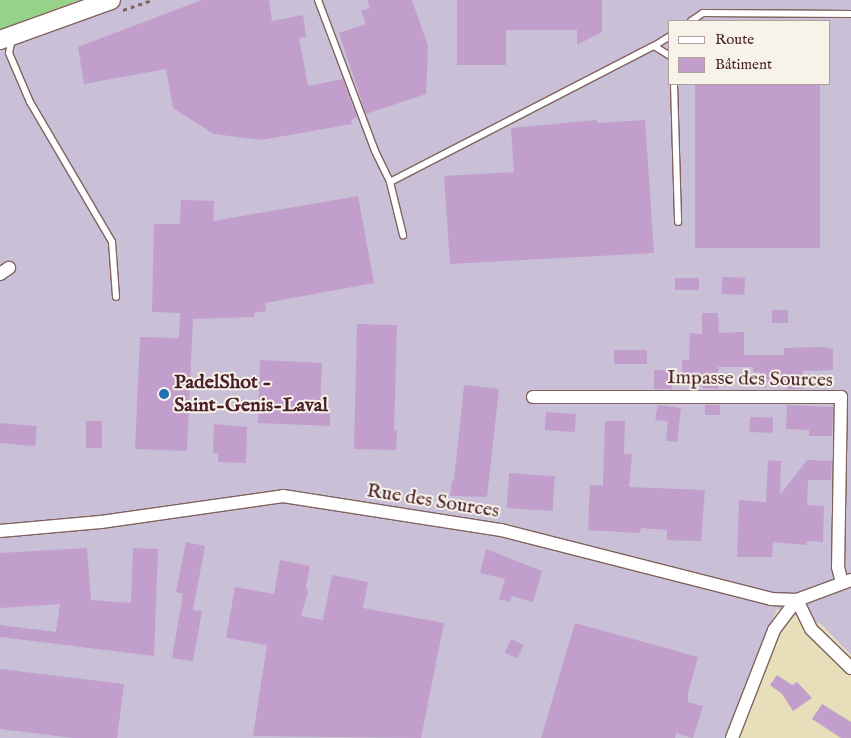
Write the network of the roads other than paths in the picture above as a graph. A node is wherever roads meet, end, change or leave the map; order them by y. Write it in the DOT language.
graph roads {
  1 [pos="111,0"];
  2 [pos="318,0"];
  3 [pos="851,14"];
  4 [pos="692,20"];
  5 [pos="6,37"];
  6 [pos="668,37"];
  7 [pos="654,46"];
  8 [pos="668,55"];
  9 [pos="674,85"];
  10 [pos="390,182"];
  11 [pos="678,222"];
  12 [pos="403,235"];
  13 [pos="116,297"];
  14 [pos="533,397"];
  15 [pos="0,531"];
  16 [pos="847,582"];
  17 [pos="796,600"];
  18 [pos="851,668"];
  19 [pos="732,738"];
  1 -- 5 [label="street"];
  2 -- 10 [label="lane"];
  3 -- 4 [label="lane"];
  5 -- 13 [label="lane"];
  6 -- 7 [label="lane"];
  7 -- 8 [label="lane"];
  7 -- 10 [label="lane"];
  9 -- 11 [label="lane"];
  10 -- 12 [label="lane"];
  14 -- 16 [label="street, Impasse des Sources"];
  15 -- 17 [label="street, Rue des Sources"];
  16 -- 17 [label="street, Rue des Sources"];
  17 -- 18 [label="street"];
  17 -- 19 [label="street"];
}
